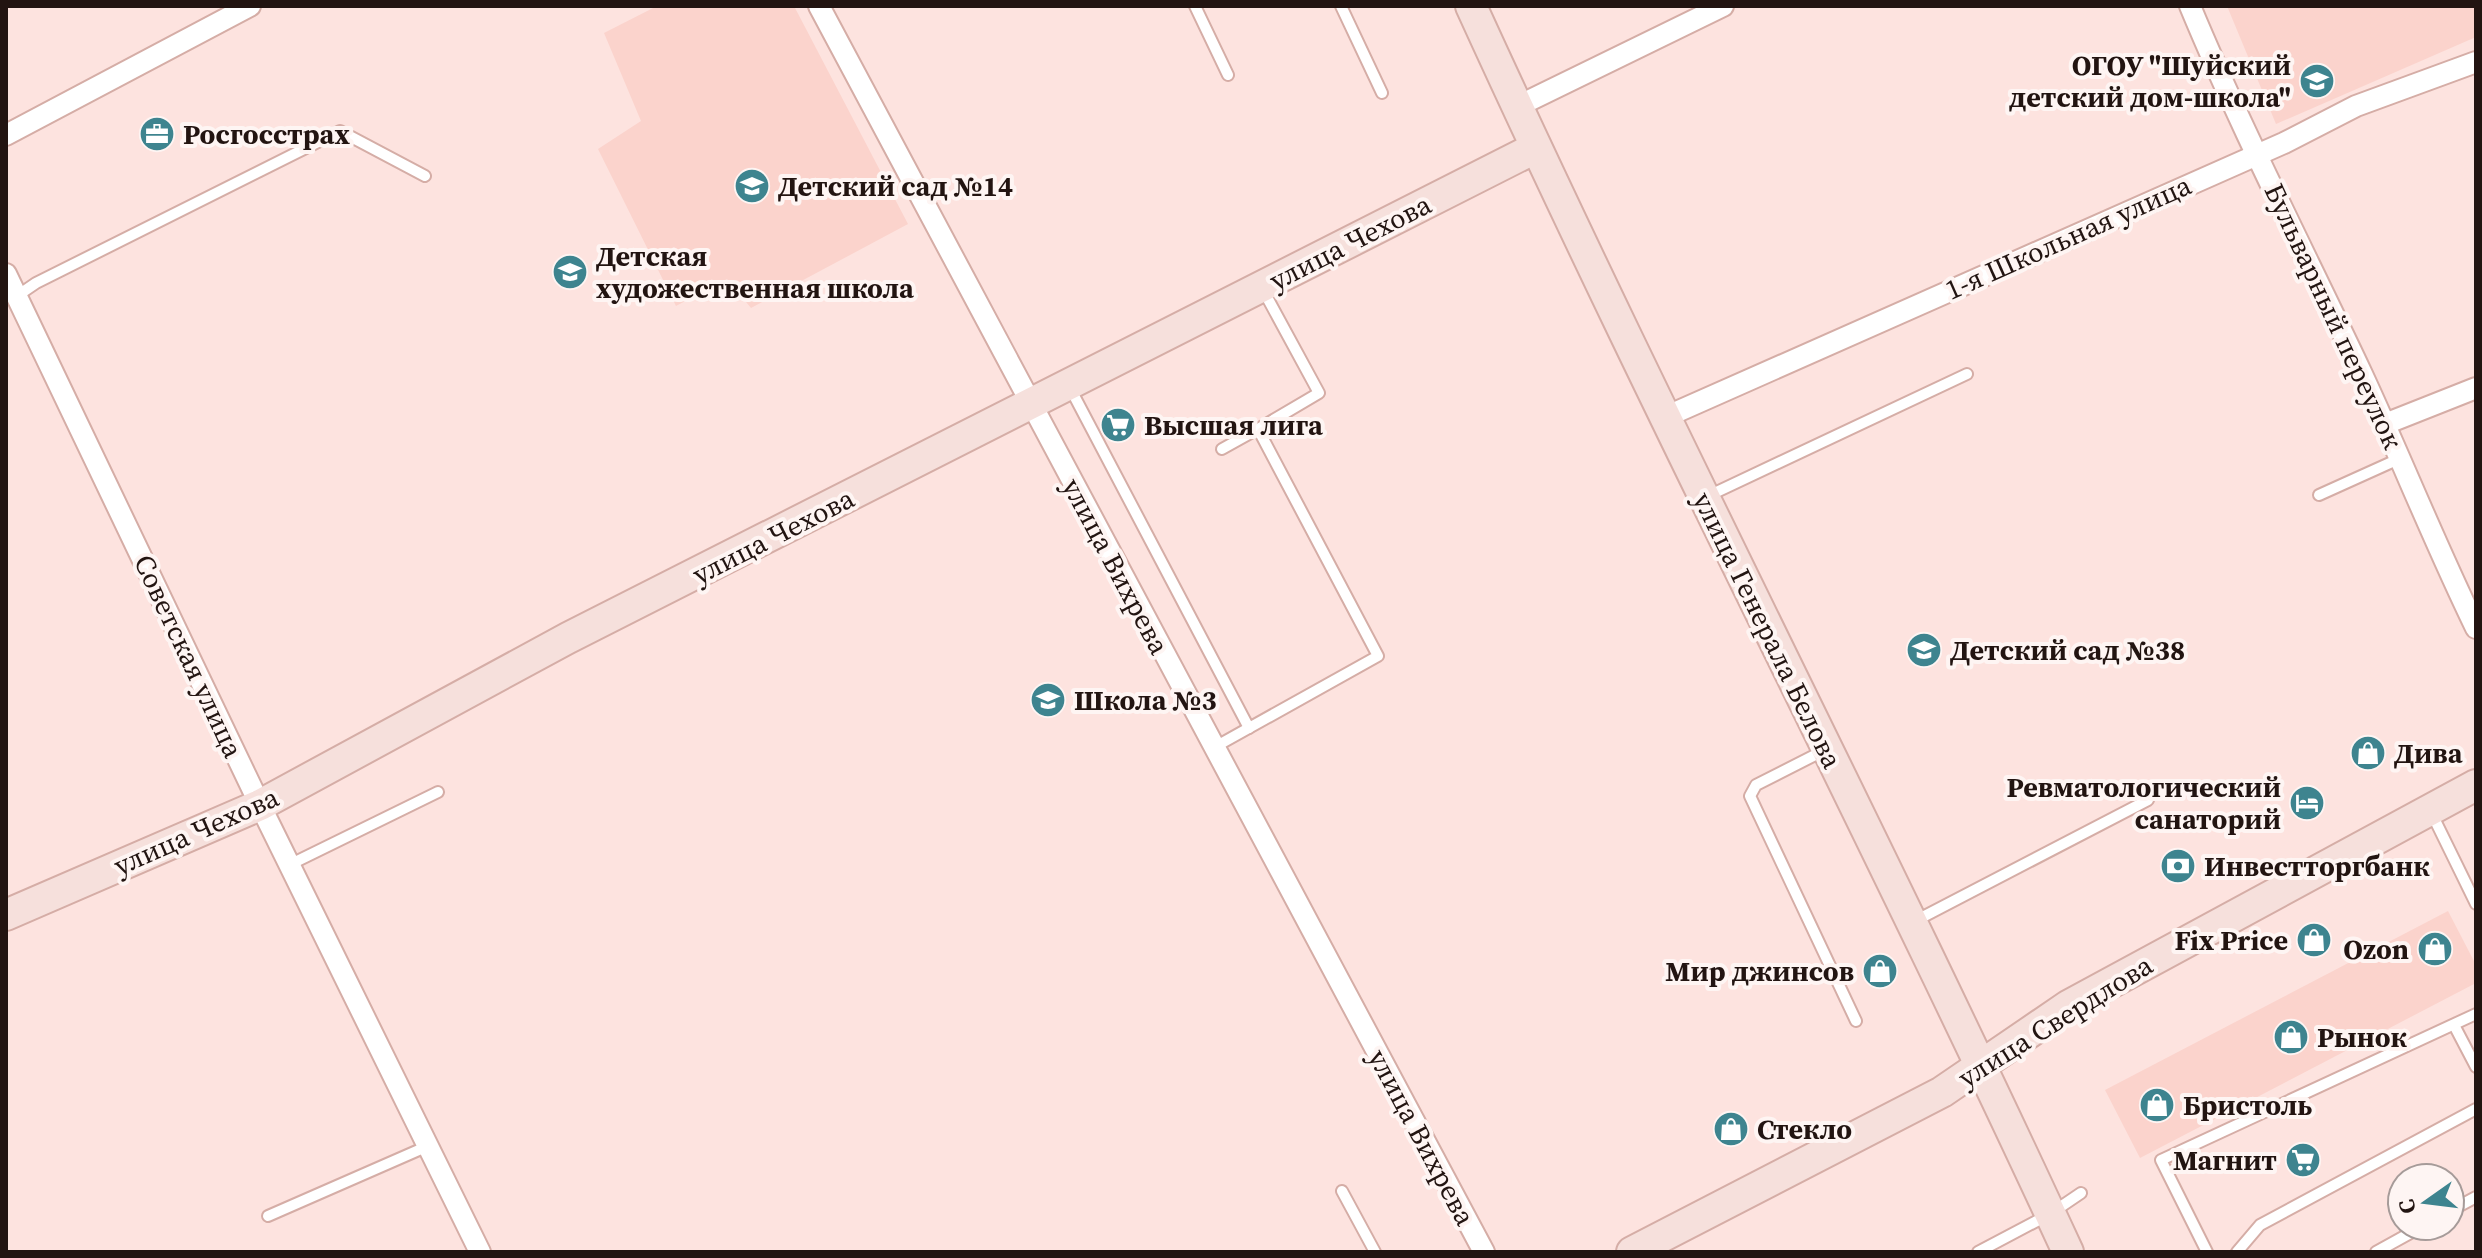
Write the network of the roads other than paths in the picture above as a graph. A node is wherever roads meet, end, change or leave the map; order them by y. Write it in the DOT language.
graph roads {
  1 [pos="250,6"];
  2 [pos="819,6"];
  3 [pos="1195,6"];
  4 [pos="1341,6"];
  5 [pos="1471,6"];
  6 [pos="1723,6"];
  7 [pos="2190,6"];
  8 [pos="2476,62"];
  9 [pos="1228,75"];
  10 [pos="1382,93"];
  11 [pos="1516,107"];
  12 [pos="6,135"];
  13 [pos="1535,148"];
  14 [pos="2258,153"];
  15 [pos="425,176"];
  16 [pos="6,274"];
  17 [pos="1261,287"];
  18 [pos="17,296"];
  19 [pos="1967,374"];
  20 [pos="1069,385"];
  21 [pos="2476,388"];
  22 [pos="1029,405"];
  23 [pos="1663,418"];
  24 [pos="2385,424"];
  25 [pos="1258,429"];
  26 [pos="1222,449"];
  27 [pos="2401,458"];
  28 [pos="2319,495"];
  29 [pos="1703,499"];
  30 [pos="2476,628"];
  31 [pos="1249,728"];
  32 [pos="1213,748"];
  33 [pos="1827,749"];
  34 [pos="2476,785"];
  35 [pos="438,792"];
  36 [pos="2148,800"];
  37 [pos="260,805"];
  38 [pos="2430,811"];
  39 [pos="289,865"];
  40 [pos="2476,904"];
  41 [pos="6,915"];
  42 [pos="1913,922"];
  43 [pos="2476,1014"];
  44 [pos="1856,1021"];
  45 [pos="2454,1025"];
  46 [pos="1982,1066"];
  47 [pos="2476,1067"];
  48 [pos="2476,1109"];
  49 [pos="428,1146"];
  50 [pos="1342,1191"];
  51 [pos="2081,1193"];
  52 [pos="2050,1214"];
  53 [pos="268,1216"];
  54 [pos="2394,1242"];
  55 [pos="2239,1251"];
  56 [pos="480,1252"];
  57 [pos="1375,1252"];
  58 [pos="1484,1252"];
  59 [pos="1632,1252"];
  60 [pos="1978,1252"];
  61 [pos="2068,1252"];
  62 [pos="2207,1252"];
  63 [pos="2224,1252"];
  64 [pos="2376,1252"];
  1 -- 12 [label="street"];
  2 -- 22 [label="street, улица Вихрева"];
  3 -- 9 [label="lane"];
  4 -- 10 [label="lane"];
  5 -- 11 [label="street, улица Генерала Белова"];
  6 -- 11 [label="street"];
  7 -- 14 [label="street, Бульварный переулок"];
  8 -- 14 [label="street, 1-я Школьная улица"];
  11 -- 13 [label="street, улица Генерала Белова"];
  13 -- 17 [label="street, улица Чехова"];
  13 -- 23 [label="street, улица Генерала Белова"];
  14 -- 23 [label="street, 1-я Школьная улица"];
  14 -- 24 [label="street, Бульварный переулок"];
  15 -- 18 [label="lane"];
  16 -- 18 [label="street, Советская улица"];
  17 -- 20 [label="street, улица Чехова"];
  17 -- 25 [label="lane"];
  18 -- 37 [label="street, Советская улица"];
  19 -- 29 [label="lane"];
  20 -- 22 [label="street, улица Чехова"];
  20 -- 31 [label="lane"];
  21 -- 24 [label="street"];
  22 -- 32 [label="street, улица Вихрева"];
  22 -- 37 [label="street, улица Чехова"];
  23 -- 29 [label="street, улица Генерала Белова"];
  24 -- 27 [label="street, Бульварный переулок"];
  25 -- 26 [label="lane"];
  25 -- 31 [label="lane"];
  27 -- 28 [label="lane"];
  27 -- 30 [label="street, Бульварный переулок"];
  29 -- 33 [label="street, улица Генерала Белова"];
  31 -- 32 [label="lane"];
  32 -- 58 [label="street, улица Вихрева"];
  33 -- 42 [label="street, улица Генерала Белова"];
  33 -- 44 [label="lane"];
  34 -- 38 [label="street, улица Свердлова"];
  35 -- 39 [label="lane"];
  36 -- 42 [label="lane"];
  37 -- 39 [label="street, Советская улица"];
  37 -- 41 [label="street, улица Чехова"];
  38 -- 40 [label="lane"];
  38 -- 46 [label="street, улица Свердлова"];
  39 -- 49 [label="street, Советская улица"];
  42 -- 46 [label="street, улица Генерала Белова"];
  43 -- 45 [label="lane"];
  45 -- 47 [label="lane"];
  45 -- 62 [label="lane"];
  46 -- 52 [label="street, улица Генерала Белова"];
  46 -- 59 [label="street, улица Свердлова"];
  48 -- 55 [label="lane"];
  49 -- 53 [label="lane"];
  49 -- 56 [label="street, Советская улица"];
  50 -- 57 [label="lane"];
  51 -- 52 [label="lane"];
  52 -- 60 [label="lane"];
  52 -- 61 [label="street, улица Генерала Белова"];
  54 -- 64 [label="lane"];
  55 -- 63 [label="lane"];
}
